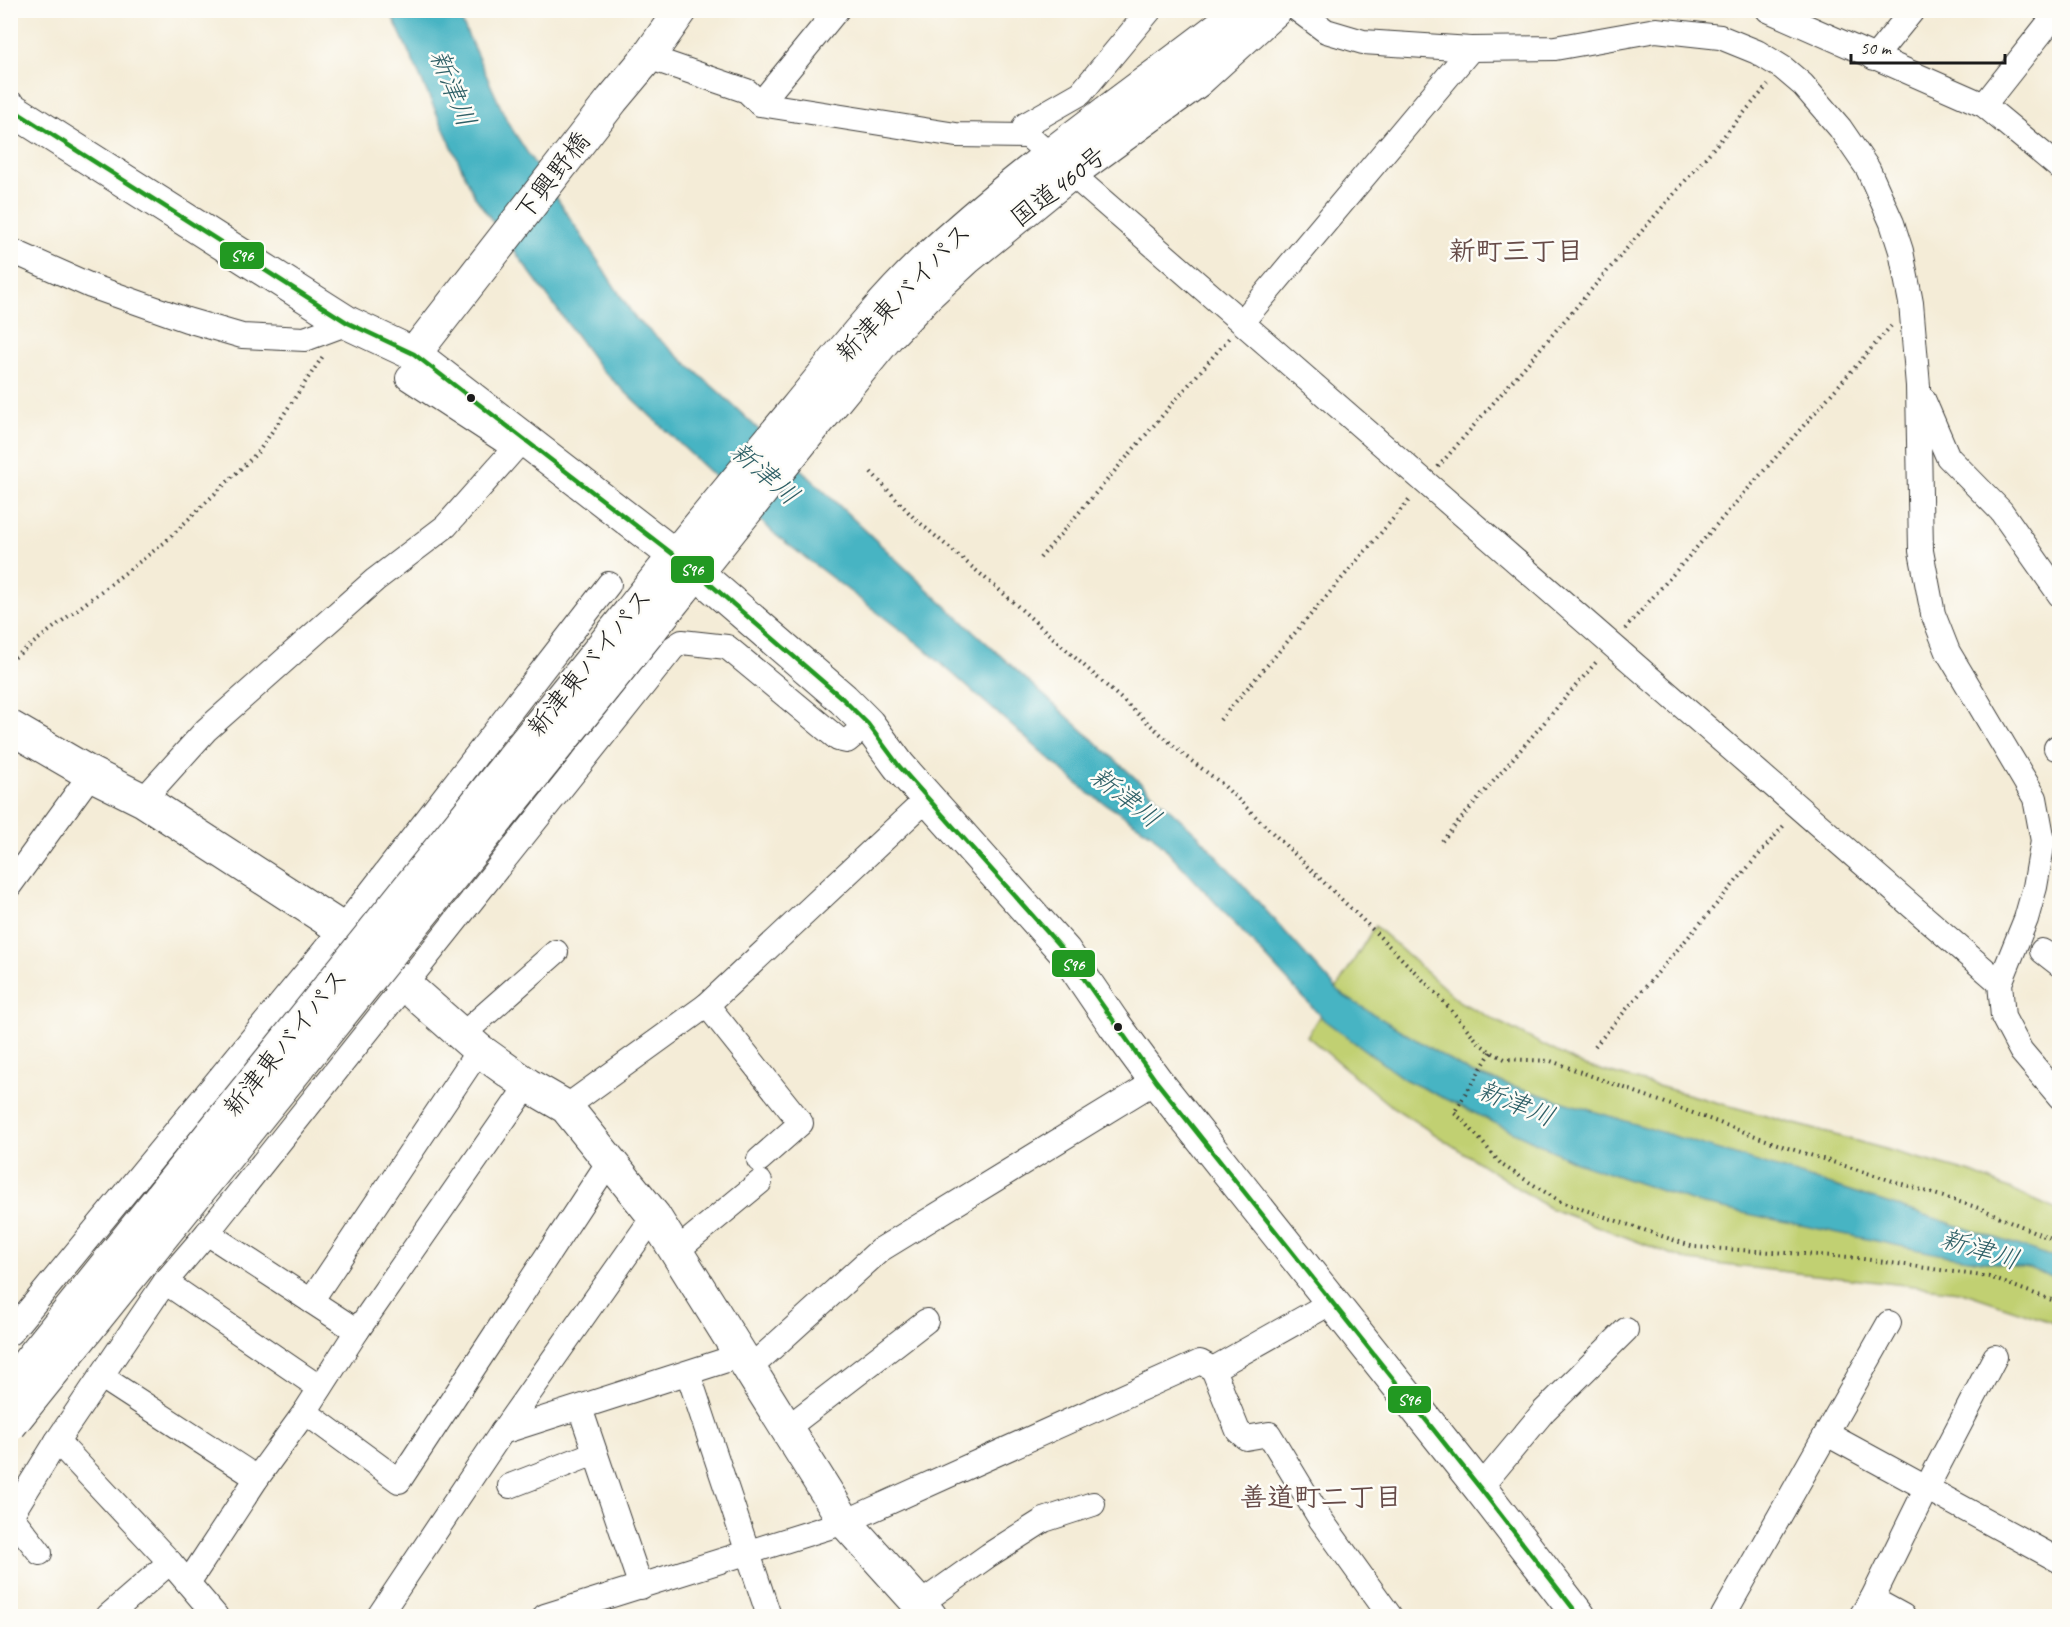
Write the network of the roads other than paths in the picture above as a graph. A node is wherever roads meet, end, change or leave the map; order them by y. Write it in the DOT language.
graph roads {
  1 [pos="681,10"];
  2 [pos="837,10"];
  3 [pos="1150,10"];
  4 [pos="1239,10"];
  5 [pos="1275,10"];
  6 [pos="1298,10"];
  7 [pos="1768,10"];
  8 [pos="1913,10"];
  9 [pos="2055,12"];
  10 [pos="1471,49"];
  11 [pos="648,57"];
  12 [pos="1874,58"];
  13 [pos="760,104"];
  14 [pos="1984,105"];
  15 [pos="10,108"];
  16 [pos="1050,155"];
  17 [pos="2060,168"];
  18 [pos="10,250"];
  19 [pos="1242,322"];
  20 [pos="348,323"];
  21 [pos="418,358"];
  22 [pos="1918,386"];
  23 [pos="685,564"];
  24 [pos="2057,583"];
  25 [pos="609,584"];
  26 [pos="640,621"];
  27 [pos="868,724"];
  28 [pos="10,727"];
  29 [pos="91,774"];
  30 [pos="927,798"];
  31 [pos="142,800"];
  32 [pos="10,885"];
  33 [pos="342,930"];
  34 [pos="556,952"];
  35 [pos="405,983"];
  36 [pos="2000,983"];
  37 [pos="706,1005"];
  38 [pos="470,1043"];
  39 [pos="1156,1081"];
  40 [pos="528,1085"];
  41 [pos="2060,1097"];
  42 [pos="566,1107"];
  43 [pos="610,1161"];
  44 [pos="654,1216"];
  45 [pos="207,1233"];
  46 [pos="675,1252"];
  47 [pos="165,1282"];
  48 [pos="311,1301"];
  49 [pos="1332,1302"];
  50 [pos="926,1321"];
  51 [pos="1889,1323"];
  52 [pos="1626,1330"];
  53 [pos="357,1331"];
  54 [pos="10,1334"];
  55 [pos="1995,1357"];
  56 [pos="746,1362"];
  57 [pos="1213,1369"];
  58 [pos="688,1373"];
  59 [pos="102,1377"];
  60 [pos="10,1385"];
  61 [pos="320,1388"];
  62 [pos="580,1408"];
  63 [pos="305,1412"];
  64 [pos="10,1425"];
  65 [pos="787,1428"];
  66 [pos="502,1432"];
  67 [pos="1827,1434"];
  68 [pos="57,1442"];
  69 [pos="595,1453"];
  70 [pos="257,1478"];
  71 [pos="510,1486"];
  72 [pos="1927,1487"];
  73 [pos="1480,1488"];
  74 [pos="1093,1504"];
  75 [pos="11,1516"];
  76 [pos="845,1522"];
  77 [pos="749,1552"];
  78 [pos="40,1553"];
  79 [pos="2060,1561"];
  80 [pos="170,1562"];
  81 [pos="188,1583"];
  82 [pos="640,1587"];
  83 [pos="1867,1608"];
  84 [pos="925,1610"];
  85 [pos="108,1617"];
  86 [pos="216,1617"];
  87 [pos="379,1617"];
  88 [pos="545,1617"];
  89 [pos="769,1617"];
  90 [pos="1390,1617"];
  91 [pos="1579,1617"];
  92 [pos="1723,1617"];
  93 [pos="1903,1617"];
  1 -- 11 [label="main road, 下興野橋"];
  2 -- 13 [label="street"];
  3 -- 16 [label="street"];
  4 -- 16 [label="main road"];
  5 -- 16 [label="main road, 国道460号"];
  6 -- 10 [label="street"];
  7 -- 12 [label="street"];
  8 -- 12 [label="street"];
  9 -- 14 [label="street"];
  10 -- 19 [label="street"];
  10 -- 22 [label="street"];
  11 -- 13 [label="street"];
  11 -- 21 [label="main road, 下興野橋"];
  12 -- 14 [label="street"];
  13 -- 16 [label="street"];
  14 -- 17 [label="street"];
  15 -- 20 [label="main road"];
  16 -- 19 [label="street"];
  16 -- 23 [label="main road, 国道460号"];
  18 -- 20 [label="street"];
  19 -- 36 [label="street"];
  20 -- 21 [label="main road"];
  21 -- 23 [label="main road"];
  21 -- 31 [label="street"];
  22 -- 24 [label="street"];
  22 -- 36 [label="street"];
  23 -- 26 [label="main road, 新津東バイパス"];
  23 -- 27 [label="main road"];
  25 -- 33 [label="street"];
  26 -- 60 [label="main road, 新津東バイパス, bridge"];
  26 -- 64 [label="main road, 新津東バイパス, bridge"];
  27 -- 30 [label="main road"];
  27 -- 35 [label="street"];
  28 -- 29 [label="main road"];
  29 -- 31 [label="main road"];
  29 -- 32 [label="street"];
  30 -- 37 [label="street"];
  30 -- 39 [label="main road"];
  31 -- 33 [label="main road"];
  33 -- 35 [label="main road"];
  33 -- 54 [label="street"];
  34 -- 38 [label="street"];
  35 -- 38 [label="main road"];
  35 -- 45 [label="street"];
  36 -- 41 [label="street"];
  37 -- 42 [label="street"];
  37 -- 46 [label="street"];
  38 -- 40 [label="main road"];
  38 -- 48 [label="street"];
  39 -- 49 [label="main road"];
  39 -- 56 [label="street"];
  40 -- 42 [label="main road"];
  40 -- 53 [label="street"];
  42 -- 43 [label="main road"];
  43 -- 44 [label="main road"];
  43 -- 63 [label="street"];
  44 -- 46 [label="main road"];
  44 -- 66 [label="street"];
  45 -- 47 [label="street"];
  45 -- 48 [label="street"];
  46 -- 56 [label="main road"];
  47 -- 59 [label="street"];
  47 -- 61 [label="street"];
  48 -- 53 [label="street"];
  49 -- 57 [label="street"];
  49 -- 73 [label="main road"];
  50 -- 65 [label="street"];
  51 -- 67 [label="street"];
  52 -- 73 [label="street"];
  53 -- 61 [label="street"];
  55 -- 72 [label="street"];
  56 -- 58 [label="street"];
  56 -- 65 [label="main road"];
  57 -- 76 [label="street"];
  57 -- 90 [label="street"];
  58 -- 62 [label="street"];
  58 -- 77 [label="street"];
  59 -- 68 [label="street"];
  59 -- 70 [label="street"];
  61 -- 63 [label="street"];
  62 -- 66 [label="street"];
  62 -- 69 [label="street"];
  63 -- 70 [label="street"];
  65 -- 76 [label="main road"];
  66 -- 87 [label="street"];
  67 -- 72 [label="street"];
  67 -- 92 [label="street"];
  68 -- 75 [label="street"];
  68 -- 80 [label="street"];
  69 -- 71 [label="street"];
  69 -- 82 [label="street"];
  70 -- 81 [label="street"];
  72 -- 79 [label="street"];
  72 -- 83 [label="street"];
  73 -- 91 [label="main road"];
  74 -- 84 [label="street"];
  75 -- 78 [label="street"];
  76 -- 77 [label="street"];
  76 -- 84 [label="main road"];
  77 -- 82 [label="street"];
  77 -- 89 [label="street"];
  80 -- 81 [label="street"];
  80 -- 85 [label="street"];
  81 -- 86 [label="street"];
  82 -- 88 [label="street"];
  83 -- 93 [label="street"];
}
